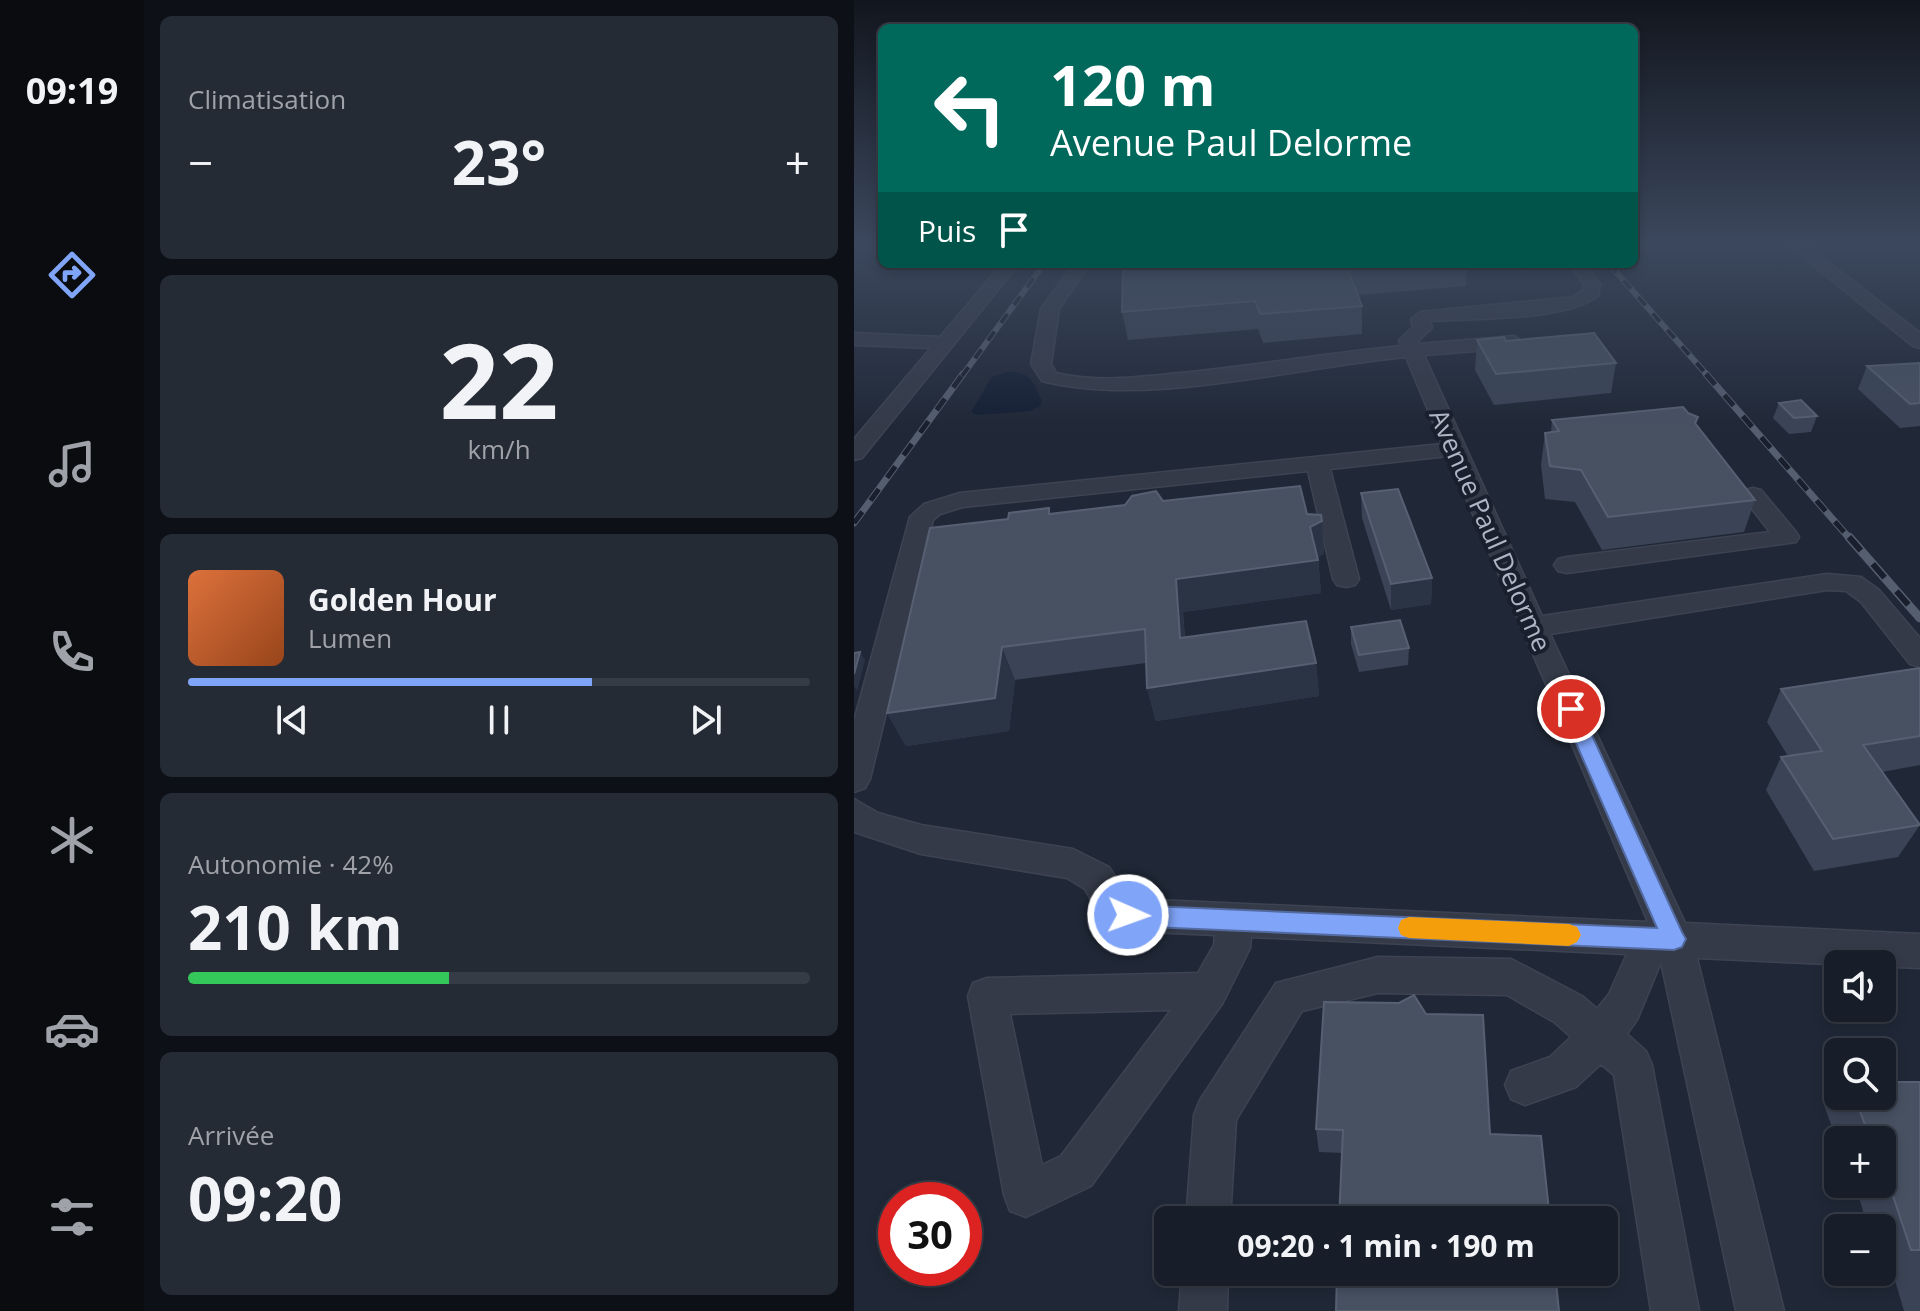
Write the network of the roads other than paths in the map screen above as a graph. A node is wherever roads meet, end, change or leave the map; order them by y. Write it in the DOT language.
graph roads {
  1 [pos="976,306"];
  2 [pos="1052,306"];
  3 [pos="1561,306"];
  4 [pos="1874,306"];
  5 [pos="854,339"];
  6 [pos="1538,340"];
  7 [pos="1920,342"];
  8 [pos="945,343"];
  9 [pos="1410,345"];
  10 [pos="856,449"];
  11 [pos="1455,449"];
  12 [pos="1317,463"];
  13 [pos="1753,495"];
  14 [pos="1567,565"];
  15 [pos="1346,579"];
  16 [pos="1533,627"];
  17 [pos="1920,657"];
  18 [pos="854,779"];
  19 [pos="854,813"];
  20 [pos="1234,920"];
  21 [pos="1663,939"];
  22 [pos="1920,951"];
  23 [pos="1209,991"];
  24 [pos="1600,1037"];
  25 [pos="1525,1085"];
  26 [pos="1209,1206"];
  27 [pos="1204,1286"];
  28 [pos="1203,1311"];
  29 [pos="1675,1311"];
  30 [pos="1760,1311"];
  1 -- 8 [label="street"];
  2 -- 9 [label="street"];
  3 -- 9 [label="street"];
  4 -- 7 [label="street"];
  5 -- 8 [label="street"];
  6 -- 9 [label="street"];
  8 -- 10 [label="street"];
  9 -- 11 [label="street, Avenue Paul Delorme"];
  11 -- 12 [label="street"];
  11 -- 16 [label="street, Avenue Paul Delorme"];
  12 -- 15 [label="street"];
  12 -- 18 [label="street"];
  13 -- 14 [label="street"];
  16 -- 17 [label="street"];
  16 -- 21 [label="street, Avenue Paul Delorme"];
  19 -- 20 [label="street"];
  20 -- 21 [label="street"];
  20 -- 23 [label="street"];
  21 -- 22 [label="street"];
  21 -- 24 [label="street"];
  21 -- 30 [label="street, Avenue Paul Delorme"];
  23 -- 23 [label="street"];
  24 -- 25 [label="street"];
  24 -- 26 [label="street"];
  24 -- 29 [label="street"];
  27 -- 28 [label="street"];
}
